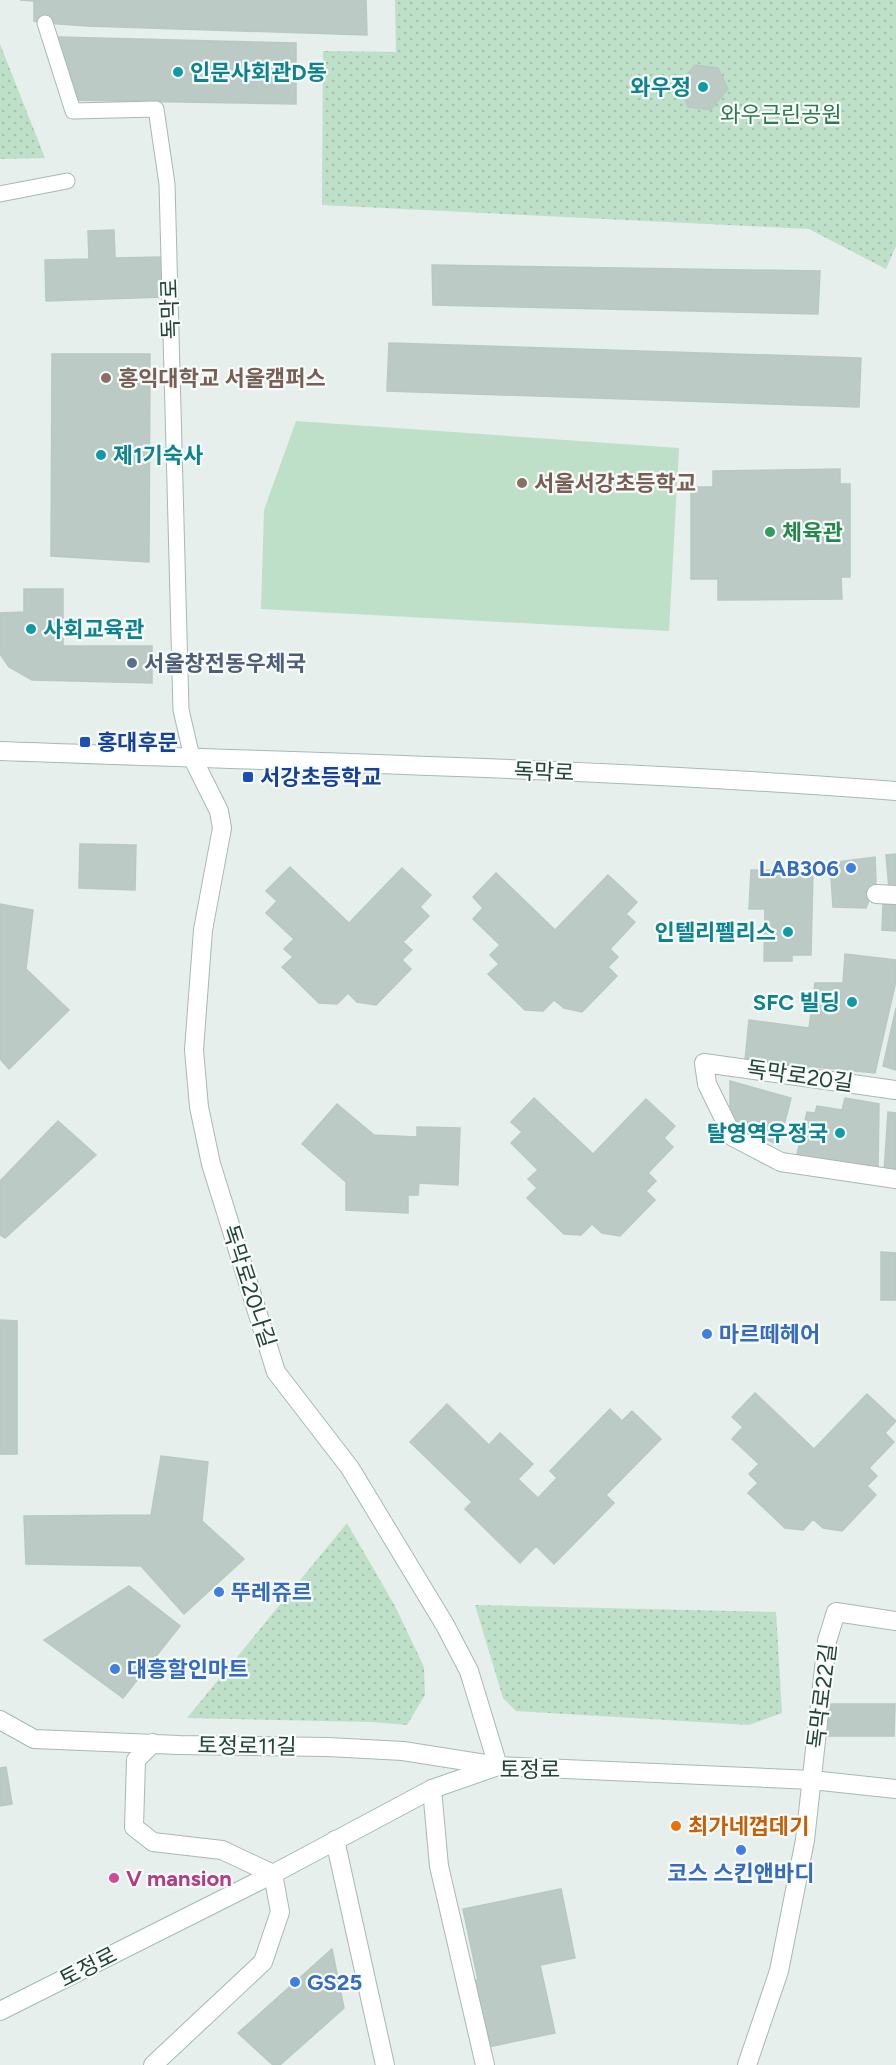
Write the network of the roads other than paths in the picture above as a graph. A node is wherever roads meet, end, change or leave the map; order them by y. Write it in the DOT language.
graph roads {
  1 [pos="45,23"];
  2 [pos="67,181"];
  3 [pos="0,194"];
  4 [pos="0,751"];
  5 [pos="192,757"];
  6 [pos="896,791"];
  7 [pos="876,894"];
  8 [pos="896,895"];
  9 [pos="896,1090"];
  10 [pos="896,1179"];
  11 [pos="896,1621"];
  12 [pos="0,1720"];
  13 [pos="153,1743"];
  14 [pos="498,1766"];
  15 [pos="812,1780"];
  16 [pos="432,1789"];
  17 [pos="896,1789"];
  18 [pos="335,1840"];
  19 [pos="273,1874"];
  20 [pos="0,2011"];
  21 [pos="153,2065"];
  22 [pos="386,2065"];
  23 [pos="485,2065"];
  24 [pos="747,2065"];
  1 -- 5 [label="lane, 독막로"];
  2 -- 3 [label="lane"];
  4 -- 5 [label="street, 독막로"];
  5 -- 6 [label="street, 독막로"];
  5 -- 14 [label="street, 독막로20나길"];
  7 -- 8 [label="street"];
  9 -- 10 [label="street, 독막로20길"];
  11 -- 15 [label="street, 독막로22길"];
  12 -- 13 [label="street, 토정로11길"];
  13 -- 14 [label="street, 토정로11길"];
  13 -- 19 [label="street"];
  14 -- 15 [label="street, 토정로"];
  14 -- 16 [label="street, 토정로"];
  15 -- 17 [label="street, 토정로"];
  15 -- 24 [label="street"];
  16 -- 18 [label="street, 토정로"];
  16 -- 23 [label="street"];
  18 -- 19 [label="street, 토정로"];
  18 -- 22 [label="street"];
  19 -- 20 [label="street, 토정로"];
  19 -- 21 [label="street"];
}
